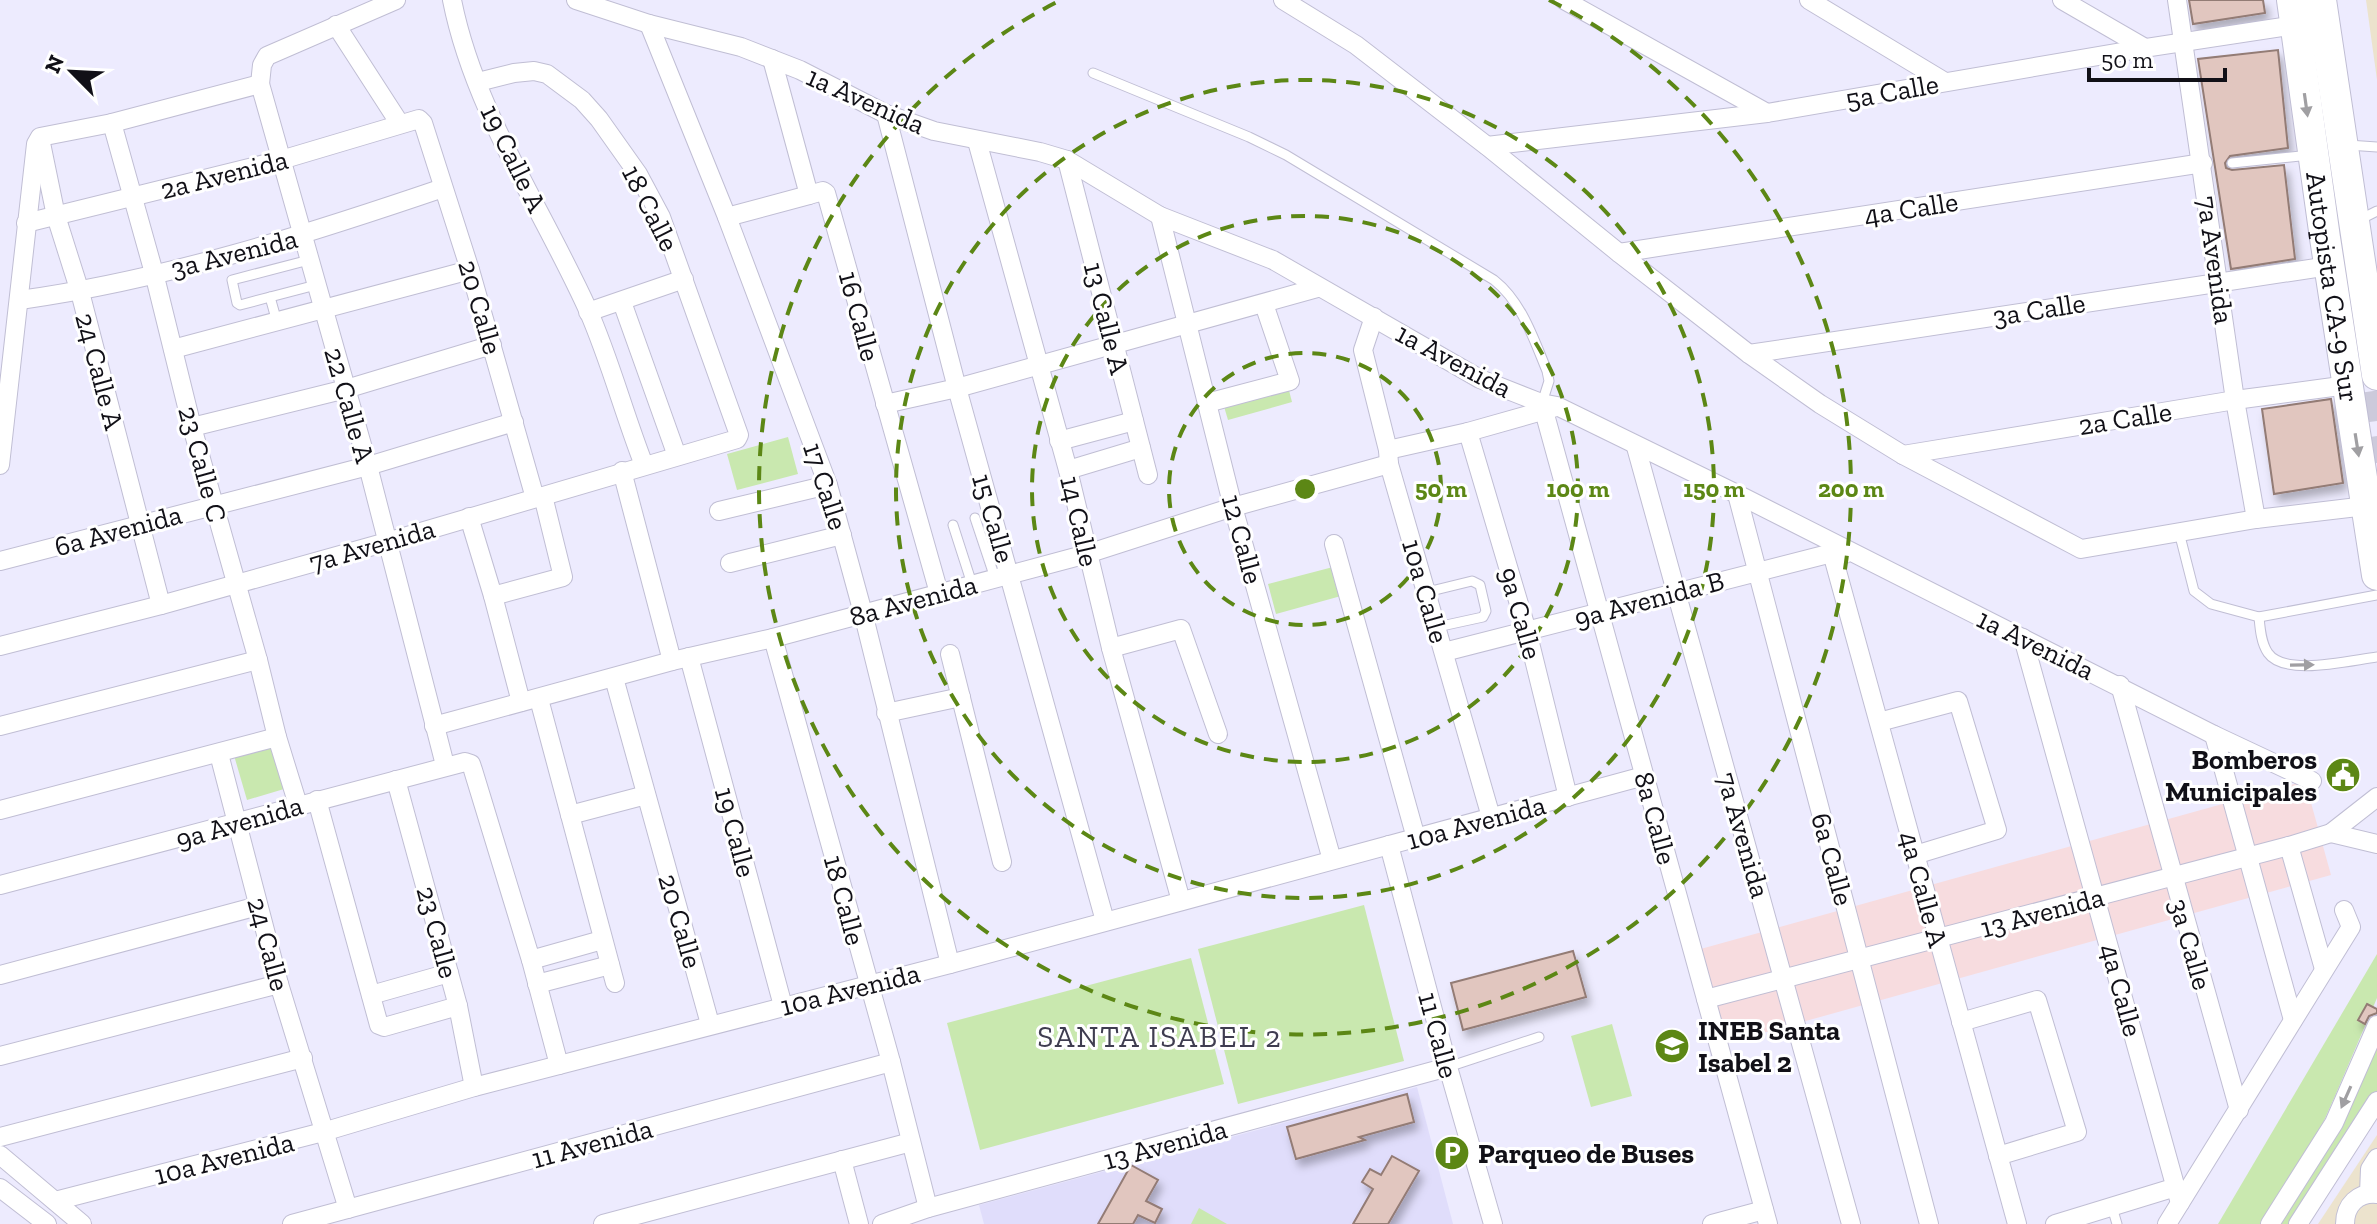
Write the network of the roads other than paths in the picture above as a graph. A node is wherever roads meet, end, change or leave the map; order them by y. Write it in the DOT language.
graph roads {
  1 [pos="396,0"];
  2 [pos="452,0"];
  3 [pos="576,0"];
  4 [pos="1283,0"];
  5 [pos="1564,0"];
  6 [pos="1809,0"];
  7 [pos="2062,0"];
  8 [pos="2177,0"];
  9 [pos="2321,0"];
  10 [pos="2294,13"];
  11 [pos="649,24"];
  12 [pos="336,25"];
  13 [pos="2184,41"];
  14 [pos="2145,48"];
  15 [pos="772,59"];
  16 [pos="1093,73"];
  17 [pos="478,82"];
  18 [pos="1945,82"];
  19 [pos="260,84"];
  20 [pos="1767,113"];
  21 [pos="886,114"];
  22 [pos="419,119"];
  23 [pos="112,123"];
  24 [pos="400,124"];
  25 [pos="38,141"];
  26 [pos="977,141"];
  27 [pos="1487,146"];
  28 [pos="2377,147"];
  29 [pos="2328,150"];
  30 [pos="281,160"];
  31 [pos="1067,160"];
  32 [pos="2203,163"];
  33 [pos="2232,163"];
  34 [pos="443,188"];
  35 [pos="809,195"];
  36 [pos="131,197"];
  37 [pos="56,216"];
  38 [pos="1160,216"];
  39 [pos="727,217"];
  40 [pos="2365,217"];
  41 [pos="26,223"];
  42 [pos="303,236"];
  43 [pos="2327,252"];
  44 [pos="1619,253"];
  45 [pos="309,260"];
  46 [pos="470,270"];
  47 [pos="154,273"];
  48 [pos="684,279"];
  49 [pos="2218,282"];
  50 [pos="316,285"];
  51 [pos="1317,288"];
  52 [pos="80,292"];
  53 [pos="270,297"];
  54 [pos="20,300"];
  55 [pos="622,302"];
  56 [pos="1264,304"];
  57 [pos="323,311"];
  58 [pos="588,312"];
  59 [pos="1374,317"];
  60 [pos="277,322"];
  61 [pos="1187,326"];
  62 [pos="492,345"];
  63 [pos="1113,346"];
  64 [pos="173,349"];
  65 [pos="1749,354"];
  66 [pos="1040,365"];
  67 [pos="2364,384"];
  68 [pos="957,388"];
  69 [pos="346,389"];
  70 [pos="2235,400"];
  71 [pos="1207,403"];
  72 [pos="885,404"];
  73 [pos="1548,407"];
  74 [pos="1134,421"];
  75 [pos="514,422"];
  76 [pos="192,427"];
  77 [pos="1468,432"];
  78 [pos="739,435"];
  79 [pos="1059,441"];
  80 [pos="1636,447"];
  81 [pos="1141,448"];
  82 [pos="1903,455"];
  83 [pos="677,456"];
  84 [pos="1388,457"];
  85 [pos="0,465"];
  86 [pos="644,465"];
  87 [pos="368,466"];
  88 [pos="1068,470"];
  89 [pos="622,471"];
  90 [pos="1148,475"];
  91 [pos="828,485"];
  92 [pos="1737,494"];
  93 [pos="539,497"];
  94 [pos="213,505"];
  95 [pos="2366,506"];
  96 [pos="1233,507"];
  97 [pos="719,511"];
  98 [pos="469,517"];
  99 [pos="975,518"];
  100 [pos="2256,519"];
  101 [pos="140,525"];
  102 [pos="953,525"];
  103 [pos="2179,532"];
  104 [pos="842,535"];
  105 [pos="387,542"];
  106 [pos="1334,544"];
  107 [pos="1832,553"];
  108 [pos="1087,554"];
  109 [pos="1854,555"];
  110 [pos="0,561"];
  111 [pos="730,563"];
  112 [pos="1757,571"];
  113 [pos="2377,575"];
  114 [pos="1002,576"];
  115 [pos="236,584"];
  116 [pos="972,584"];
  117 [pos="1427,592"];
  118 [pos="1676,592"];
  119 [pos="939,593"];
  120 [pos="2377,595"];
  121 [pos="493,596"];
  122 [pos="161,605"];
  123 [pos="1599,612"];
  124 [pos="863,613"];
  125 [pos="2259,617"];
  126 [pos="1437,627"];
  127 [pos="1527,631"];
  128 [pos="773,638"];
  129 [pos="2023,638"];
  130 [pos="0,646"];
  131 [pos="1111,648"];
  132 [pos="1444,652"];
  133 [pos="950,654"];
  134 [pos="2377,657"];
  135 [pos="681,659"];
  136 [pos="258,660"];
  137 [pos="614,678"];
  138 [pos="2120,685"];
  139 [pos="961,697"];
  140 [pos="530,700"];
  141 [pos="886,713"];
  142 [pos="1879,722"];
  143 [pos="0,726"];
  144 [pos="434,726"];
  145 [pos="1218,734"];
  146 [pos="2214,735"];
  147 [pos="277,737"];
  148 [pos="219,754"];
  149 [pos="445,765"];
  150 [pos="1644,776"];
  151 [pos="396,780"];
  152 [pos="2312,781"];
  153 [pos="646,795"];
  154 [pos="1568,797"];
  155 [pos="2377,797"];
  156 [pos="317,800"];
  157 [pos="298,805"];
  158 [pos="0,810"];
  159 [pos="570,815"];
  160 [pos="1491,817"];
  161 [pos="238,824"];
  162 [pos="2331,833"];
  163 [pos="1416,838"];
  164 [pos="2377,844"];
  165 [pos="1389,845"];
  166 [pos="2289,846"];
  167 [pos="1915,855"];
  168 [pos="2247,858"];
  169 [pos="1332,860"];
  170 [pos="1002,862"];
  171 [pos="2172,877"];
  172 [pos="0,885"];
  173 [pos="2096,898"];
  174 [pos="1181,901"];
  175 [pos="258,906"];
  176 [pos="2344,910"];
  177 [pos="1105,921"];
  178 [pos="602,940"];
  179 [pos="1938,940"];
  180 [pos="1859,958"];
  181 [pos="531,960"];
  182 [pos="950,964"];
  183 [pos="2324,969"];
  184 [pos="449,973"];
  185 [pos="0,975"];
  186 [pos="1783,978"];
  187 [pos="279,984"];
  188 [pos="537,984"];
  189 [pos="868,984"];
  190 [pos="371,995"];
  191 [pos="1706,999"];
  192 [pos="458,1006"];
  193 [pos="783,1006"];
  194 [pos="2293,1020"];
  195 [pos="1961,1022"];
  196 [pos="710,1024"];
  197 [pos="1539,1037"];
  198 [pos="2375,1038"];
  199 [pos="0,1056"];
  200 [pos="303,1058"];
  201 [pos="891,1062"];
  202 [pos="559,1065"];
  203 [pos="1448,1067"];
  204 [pos="474,1087"];
  205 [pos="2377,1101"];
  206 [pos="2239,1110"];
  207 [pos="323,1132"];
  208 [pos="0,1137"];
  209 [pos="911,1142"];
  210 [pos="0,1155"];
  211 [pos="1998,1156"];
  212 [pos="2377,1158"];
  213 [pos="842,1160"];
  214 [pos="0,1188"];
  215 [pos="2373,1194"];
  216 [pos="2178,1195"];
  217 [pos="55,1201"];
  218 [pos="934,1206"];
  219 [pos="348,1209"];
  220 [pos="2115,1216"];
  221 [pos="1766,1217"];
  222 [pos="47,1224"];
  223 [pos="82,1224"];
  224 [pos="292,1224"];
  225 [pos="603,1224"];
  226 [pos="859,1224"];
  227 [pos="882,1224"];
  228 [pos="945,1224"];
  229 [pos="1493,1224"];
  230 [pos="1712,1224"];
  231 [pos="1851,1224"];
  232 [pos="1929,1224"];
  233 [pos="2017,1224"];
  234 [pos="2055,1224"];
  235 [pos="2167,1224"];
  236 [pos="2270,1224"];
  237 [pos="2298,1224"];
  238 [pos="2345,1224"];
  1 -- 12 [label="street"];
  2 -- 17 [label="street, 19 Calle A"];
  3 -- 11 [label="street, 1a Avenida"];
  4 -- 27 [label="street"];
  5 -- 20 [label="street"];
  6 -- 18 [label="street"];
  7 -- 14 [label="street"];
  8 -- 13 [label="street, 7a Avenida"];
  9 -- 29 [label="highway, Autopista CA-9 Sur"];
  10 -- 13 [label="street, 5a Calle"];
  10 -- 29 [label="highway, Autopista CA-9 Sur, one-way"];
  11 -- 15 [label="street, 1a Avenida"];
  11 -- 39 [label="street, 17 Calle"];
  12 -- 19 [label="street"];
  12 -- 24 [label="street"];
  13 -- 14 [label="street, 5a Calle"];
  13 -- 32 [label="street, 7a Avenida"];
  14 -- 18 [label="street, 5a Calle"];
  15 -- 21 [label="street, 1a Avenida"];
  15 -- 35 [label="street"];
  16 -- 73 [label="lane"];
  17 -- 48 [label="street, 18 Calle"];
  17 -- 58 [label="street, 19 Calle A"];
  18 -- 20 [label="street, 5a Calle"];
  19 -- 23 [label="street"];
  19 -- 30 [label="street, 22 Calle A"];
  20 -- 27 [label="street, 5a Calle"];
  21 -- 26 [label="street, 1a Avenida"];
  21 -- 68 [label="street, 15 Calle"];
  22 -- 24 [label="street, 2a Avenida"];
  22 -- 34 [label="street, 20 Calle"];
  23 -- 25 [label="street"];
  23 -- 36 [label="street, 23 Calle C"];
  24 -- 30 [label="street, 2a Avenida"];
  25 -- 37 [label="street, 24 Calle A"];
  25 -- 41 [label="street"];
  26 -- 31 [label="street, 1a Avenida"];
  26 -- 66 [label="street, 14 Calle"];
  27 -- 44 [label="street"];
  28 -- 29 [label="lane"];
  29 -- 33 [label="lane"];
  29 -- 40 [label="highway, Autopista CA-9 Sur"];
  29 -- 43 [label="highway, Autopista CA-9 Sur"];
  30 -- 36 [label="street, 2a Avenida"];
  30 -- 42 [label="street, 22 Calle A"];
  31 -- 38 [label="street, 1a Avenida"];
  31 -- 63 [label="street, 13 Calle A"];
  32 -- 44 [label="street, 4a Calle"];
  32 -- 49 [label="street, 7a Avenida"];
  34 -- 42 [label="street, 3a Avenida"];
  34 -- 46 [label="street, 20 Calle"];
  35 -- 39 [label="street"];
  35 -- 72 [label="street, 16 Calle"];
  36 -- 37 [label="street, 2a Avenida"];
  36 -- 47 [label="street, 23 Calle C"];
  37 -- 41 [label="street, 2a Avenida"];
  37 -- 52 [label="street, 24 Calle A"];
  38 -- 51 [label="street, 1a Avenida"];
  38 -- 61 [label="street, 12 Calle"];
  39 -- 91 [label="street, 17 Calle"];
  40 -- 67 [label="highway, Autopista CA-9 Sur"];
  41 -- 54 [label="street"];
  42 -- 45 [label="street, 22 Calle A"];
  42 -- 47 [label="street, 3a Avenida"];
  43 -- 49 [label="street, 3a Calle"];
  43 -- 67 [label="highway, Autopista CA-9 Sur"];
  44 -- 65 [label="street"];
  45 -- 50 [label="street, 22 Calle A"];
  45 -- 53 [label="lane"];
  46 -- 57 [label="street"];
  46 -- 62 [label="street, 20 Calle"];
  47 -- 52 [label="street, 3a Avenida"];
  47 -- 64 [label="street, 23 Calle C"];
  48 -- 55 [label="street"];
  48 -- 78 [label="street, 18 Calle"];
  49 -- 65 [label="street, 3a Calle"];
  49 -- 70 [label="street, 7a Avenida"];
  50 -- 53 [label="lane"];
  50 -- 57 [label="street, 22 Calle A"];
  51 -- 56 [label="street"];
  51 -- 59 [label="street, 1a Avenida"];
  52 -- 54 [label="street, 3a Avenida"];
  52 -- 101 [label="street, 24 Calle A"];
  53 -- 60 [label="lane"];
  54 -- 85 [label="street"];
  55 -- 58 [label="street"];
  55 -- 83 [label="street"];
  56 -- 61 [label="street"];
  56 -- 71 [label="street"];
  57 -- 60 [label="street"];
  57 -- 69 [label="street, 22 Calle A"];
  58 -- 86 [label="street, 19 Calle A"];
  59 -- 73 [label="street, 1a Avenida"];
  59 -- 84 [label="street, 10a Calle"];
  60 -- 64 [label="street"];
  61 -- 63 [label="street"];
  61 -- 71 [label="street, 12 Calle"];
  62 -- 69 [label="street"];
  62 -- 75 [label="street, 20 Calle"];
  63 -- 66 [label="street"];
  63 -- 74 [label="street, 13 Calle A"];
  64 -- 76 [label="street, 23 Calle C"];
  65 -- 82 [label="street"];
  66 -- 68 [label="street"];
  66 -- 79 [label="street, 14 Calle"];
  67 -- 70 [label="street, 2a Calle"];
  67 -- 95 [label="highway, Autopista CA-9 Sur, one-way"];
  68 -- 72 [label="street"];
  68 -- 114 [label="street, 15 Calle"];
  69 -- 76 [label="street"];
  69 -- 87 [label="street, 22 Calle A"];
  70 -- 82 [label="street, 2a Calle"];
  70 -- 100 [label="street, 7a Avenida"];
  71 -- 96 [label="street, 12 Calle"];
  72 -- 119 [label="street, 16 Calle"];
  73 -- 77 [label="street, 8a Avenida"];
  73 -- 80 [label="street, 1a Avenida"];
  73 -- 123 [label="street, 8a Calle"];
  74 -- 79 [label="street"];
  74 -- 81 [label="street, 13 Calle A"];
  75 -- 87 [label="street, 6a Avenida"];
  75 -- 93 [label="street, 20 Calle"];
  76 -- 94 [label="street, 23 Calle C"];
  77 -- 84 [label="street, 8a Avenida"];
  77 -- 127 [label="street, 9a Calle"];
  78 -- 83 [label="street, 7a Avenida"];
  79 -- 88 [label="street, 14 Calle"];
  80 -- 92 [label="street, 1a Avenida"];
  80 -- 118 [label="street, 7a Avenida"];
  81 -- 88 [label="street"];
  81 -- 90 [label="street, 13 Calle A"];
  82 -- 103 [label="street"];
  83 -- 86 [label="street, 7a Avenida"];
  84 -- 96 [label="street, 8a Avenida"];
  84 -- 117 [label="street, 10a Calle"];
  86 -- 89 [label="street, 7a Avenida"];
  87 -- 94 [label="street, 6a Avenida"];
  87 -- 105 [label="street, 22 Calle A"];
  88 -- 108 [label="street, 14 Calle"];
  89 -- 93 [label="street, 7a Avenida"];
  89 -- 135 [label="street"];
  91 -- 97 [label="street"];
  91 -- 104 [label="street, 17 Calle"];
  92 -- 109 [label="street, 1a Avenida"];
  92 -- 112 [label="street, 6a Calle"];
  93 -- 98 [label="street, 7a Avenida"];
  93 -- 121 [label="street, 20 Calle"];
  94 -- 101 [label="street, 6a Avenida"];
  94 -- 115 [label="street, 23 Calle C"];
  95 -- 100 [label="street"];
  95 -- 113 [label="highway, Autopista CA-9 Sur"];
  96 -- 108 [label="street, 8a Avenida"];
  96 -- 169 [label="street, 12 Calle"];
  98 -- 105 [label="street, 7a Avenida"];
  98 -- 121 [label="street"];
  99 -- 114 [label="lane"];
  100 -- 103 [label="street"];
  101 -- 110 [label="street, 6a Avenida"];
  101 -- 122 [label="street, 24 Calle A"];
  102 -- 116 [label="lane"];
  103 -- 125 [label="lane"];
  104 -- 111 [label="street"];
  104 -- 124 [label="street, 17 Calle"];
  105 -- 115 [label="street, 7a Avenida"];
  105 -- 144 [label="street, 22 Calle A"];
  106 -- 163 [label="street"];
  107 -- 109 [label="street, 9a Avenida B"];
  107 -- 112 [label="street, 9a Avenida B"];
  107 -- 142 [label="street, 4a Calle A"];
  108 -- 114 [label="street, 8a Avenida"];
  108 -- 131 [label="street, 14 Calle"];
  109 -- 129 [label="street, 1a Avenida"];
  112 -- 118 [label="street, 9a Avenida B"];
  112 -- 180 [label="street, 6a Calle"];
  114 -- 116 [label="street, 8a Avenida"];
  114 -- 177 [label="street, 15 Calle"];
  115 -- 122 [label="street, 7a Avenida"];
  115 -- 136 [label="street, 23 Calle C"];
  116 -- 119 [label="street, 8a Avenida"];
  117 -- 126 [label="street, 10a Calle"];
  117 -- 126 [label="lane"];
  118 -- 123 [label="street, 9a Avenida B"];
  118 -- 186 [label="street, 7a Avenida"];
  119 -- 124 [label="street, 8a Avenida"];
  120 -- 125 [label="lane"];
  121 -- 140 [label="street"];
  122 -- 130 [label="street, 7a Avenida"];
  123 -- 127 [label="street, 9a Avenida B"];
  123 -- 150 [label="street, 8a Calle"];
  124 -- 128 [label="street, 8a Avenida"];
  124 -- 141 [label="street, 17 Calle"];
  125 -- 134 [label="lane, one-way"];
  126 -- 132 [label="street, 10a Calle"];
  127 -- 132 [label="street, 9a Avenida B"];
  127 -- 154 [label="street, 9a Calle"];
  128 -- 135 [label="street, 8a Avenida"];
  128 -- 189 [label="street, 18 Calle"];
  129 -- 138 [label="street, 1a Avenida"];
  129 -- 173 [label="street, 4a Calle"];
  131 -- 145 [label="street"];
  131 -- 174 [label="street, 14 Calle"];
  132 -- 160 [label="street, 10a Calle"];
  133 -- 139 [label="street"];
  135 -- 137 [label="street, 8a Avenida"];
  135 -- 193 [label="street, 19 Calle"];
  136 -- 143 [label="street"];
  136 -- 147 [label="street, 23 Calle C"];
  137 -- 140 [label="street, 8a Avenida"];
  137 -- 153 [label="street, 20 Calle"];
  138 -- 146 [label="street, 1a Avenida"];
  138 -- 171 [label="street, 3a Calle"];
  139 -- 141 [label="street"];
  139 -- 170 [label="street"];
  140 -- 144 [label="street, 8a Avenida"];
  140 -- 159 [label="street"];
  141 -- 182 [label="street, 17 Calle"];
  142 -- 167 [label="street, 4a Calle A"];
  142 -- 167 [label="street"];
  144 -- 149 [label="street, 22 Calle A"];
  146 -- 152 [label="street, 1a Avenida"];
  146 -- 168 [label="street"];
  147 -- 148 [label="street"];
  147 -- 157 [label="street, 23 Calle C"];
  148 -- 158 [label="street"];
  148 -- 161 [label="street, 24 Calle"];
  149 -- 151 [label="street, 9a Avenida"];
  149 -- 181 [label="street, 9a Avenida"];
  150 -- 154 [label="street, 10a Avenida"];
  150 -- 191 [label="street, 8a Calle"];
  151 -- 156 [label="street, 9a Avenida"];
  151 -- 184 [label="street, 23 Calle"];
  153 -- 159 [label="street"];
  153 -- 196 [label="street, 20 Calle"];
  154 -- 160 [label="street, 10a Avenida"];
  155 -- 162 [label="street, 13 Avenida"];
  156 -- 157 [label="street, 9a Avenida"];
  156 -- 190 [label="street"];
  157 -- 161 [label="street, 9a Avenida"];
  159 -- 178 [label="street"];
  160 -- 163 [label="street, 10a Avenida"];
  161 -- 172 [label="street, 9a Avenida"];
  161 -- 175 [label="street, 24 Calle"];
  162 -- 164 [label="street"];
  162 -- 166 [label="street, 13 Avenida"];
  163 -- 165 [label="street, 10a Avenida"];
  165 -- 169 [label="street, 10a Avenida"];
  165 -- 203 [label="street, 11 Calle"];
  166 -- 168 [label="street, 13 Avenida"];
  166 -- 183 [label="street"];
  167 -- 179 [label="street, 4a Calle A"];
  168 -- 171 [label="street, 13 Avenida"];
  168 -- 194 [label="street"];
  169 -- 174 [label="street, 10a Avenida"];
  171 -- 173 [label="street, 13 Avenida"];
  171 -- 206 [label="street, 3a Calle"];
  173 -- 179 [label="street, 13 Avenida"];
  173 -- 216 [label="street, 4a Calle"];
  174 -- 177 [label="street, 10a Avenida"];
  175 -- 185 [label="street"];
  175 -- 187 [label="street, 24 Calle"];
  176 -- 183 [label="street"];
  177 -- 182 [label="street, 10a Avenida"];
  178 -- 181 [label="street"];
  178 -- 188 [label="street"];
  179 -- 180 [label="street, 13 Avenida"];
  179 -- 195 [label="street, 4a Calle A"];
  180 -- 186 [label="street, 13 Avenida"];
  180 -- 232 [label="street, 6a Calle"];
  181 -- 188 [label="street"];
  182 -- 189 [label="street, 10a Avenida"];
  183 -- 194 [label="street"];
  184 -- 190 [label="street"];
  184 -- 192 [label="street, 23 Calle"];
  186 -- 191 [label="street, 13 Avenida"];
  186 -- 231 [label="street, 7a Avenida"];
  187 -- 199 [label="street"];
  187 -- 200 [label="street, 24 Calle"];
  188 -- 202 [label="street"];
  189 -- 193 [label="street, 10a Avenida"];
  189 -- 201 [label="street, 18 Calle"];
  190 -- 192 [label="street"];
  191 -- 221 [label="street, 8a Calle"];
  192 -- 204 [label="street, 23 Calle"];
  193 -- 196 [label="street, 10a Avenida"];
  194 -- 206 [label="street"];
  195 -- 211 [label="street, 4a Calle A"];
  195 -- 211 [label="street"];
  196 -- 202 [label="street, 10a Avenida"];
  197 -- 203 [label="lane"];
  198 -- 236 [label="street, one-way"];
  200 -- 207 [label="street, 24 Calle"];
  200 -- 208 [label="street"];
  201 -- 209 [label="street, 18 Calle"];
  201 -- 219 [label="street, 11 Avenida"];
  202 -- 204 [label="street, 10a Avenida"];
  203 -- 218 [label="street, 13 Avenida"];
  203 -- 229 [label="street, 11 Calle"];
  204 -- 207 [label="street, 10a Avenida"];
  205 -- 237 [label="street"];
  206 -- 216 [label="street"];
  207 -- 217 [label="street, 10a Avenida"];
  207 -- 219 [label="street, 24 Calle"];
  209 -- 213 [label="street"];
  209 -- 218 [label="street, 18 Calle"];
  210 -- 217 [label="street"];
  211 -- 233 [label="street, 4a Calle A"];
  212 -- 215 [label="street"];
  213 -- 225 [label="street"];
  213 -- 226 [label="street"];
  214 -- 222 [label="street"];
  215 -- 238 [label="street"];
  216 -- 220 [label="street"];
  216 -- 235 [label="street"];
  217 -- 223 [label="street"];
  218 -- 227 [label="street, 13 Avenida"];
  218 -- 228 [label="street, 18 Calle"];
  219 -- 224 [label="street, 11 Avenida"];
  220 -- 234 [label="street"];
  221 -- 230 [label="street"];
}
